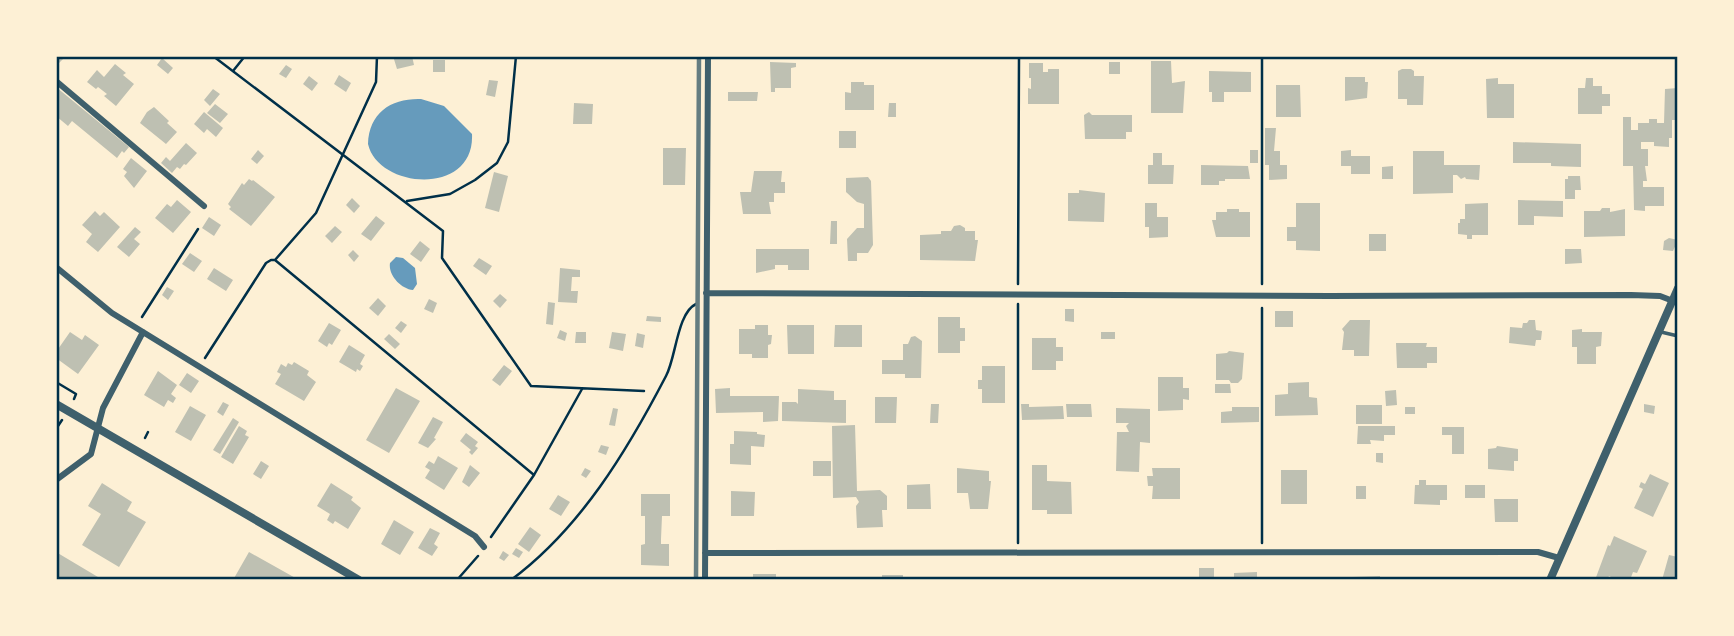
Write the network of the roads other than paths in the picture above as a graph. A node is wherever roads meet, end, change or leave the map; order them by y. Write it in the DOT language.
graph roads {
  1 [pos="708,56"];
  2 [pos="56,81"];
  3 [pos="204,206"];
  4 [pos="56,267"];
  5 [pos="1678,288"];
  6 [pos="706,293"];
  7 [pos="1673,301"];
  8 [pos="1660,331"];
  9 [pos="143,332"];
  10 [pos="1678,336"];
  11 [pos="56,404"];
  12 [pos="98,428"];
  13 [pos="56,480"];
  14 [pos="484,547"];
  15 [pos="705,552"];
  16 [pos="1559,558"];
  17 [pos="359,580"];
  18 [pos="705,580"];
  19 [pos="1550,580"];
  1 -- 6 [label="street"];
  2 -- 3 [label="street"];
  4 -- 9 [label="street"];
  5 -- 7 [label="street"];
  6 -- 7 [label="street"];
  6 -- 15 [label="street"];
  7 -- 8 [label="street"];
  8 -- 10 [label="lane"];
  8 -- 16 [label="street"];
  9 -- 12 [label="street"];
  9 -- 14 [label="street"];
  11 -- 12 [label="street"];
  12 -- 13 [label="street"];
  12 -- 17 [label="street"];
  15 -- 16 [label="street"];
  15 -- 18 [label="street"];
  16 -- 19 [label="street"];
}
